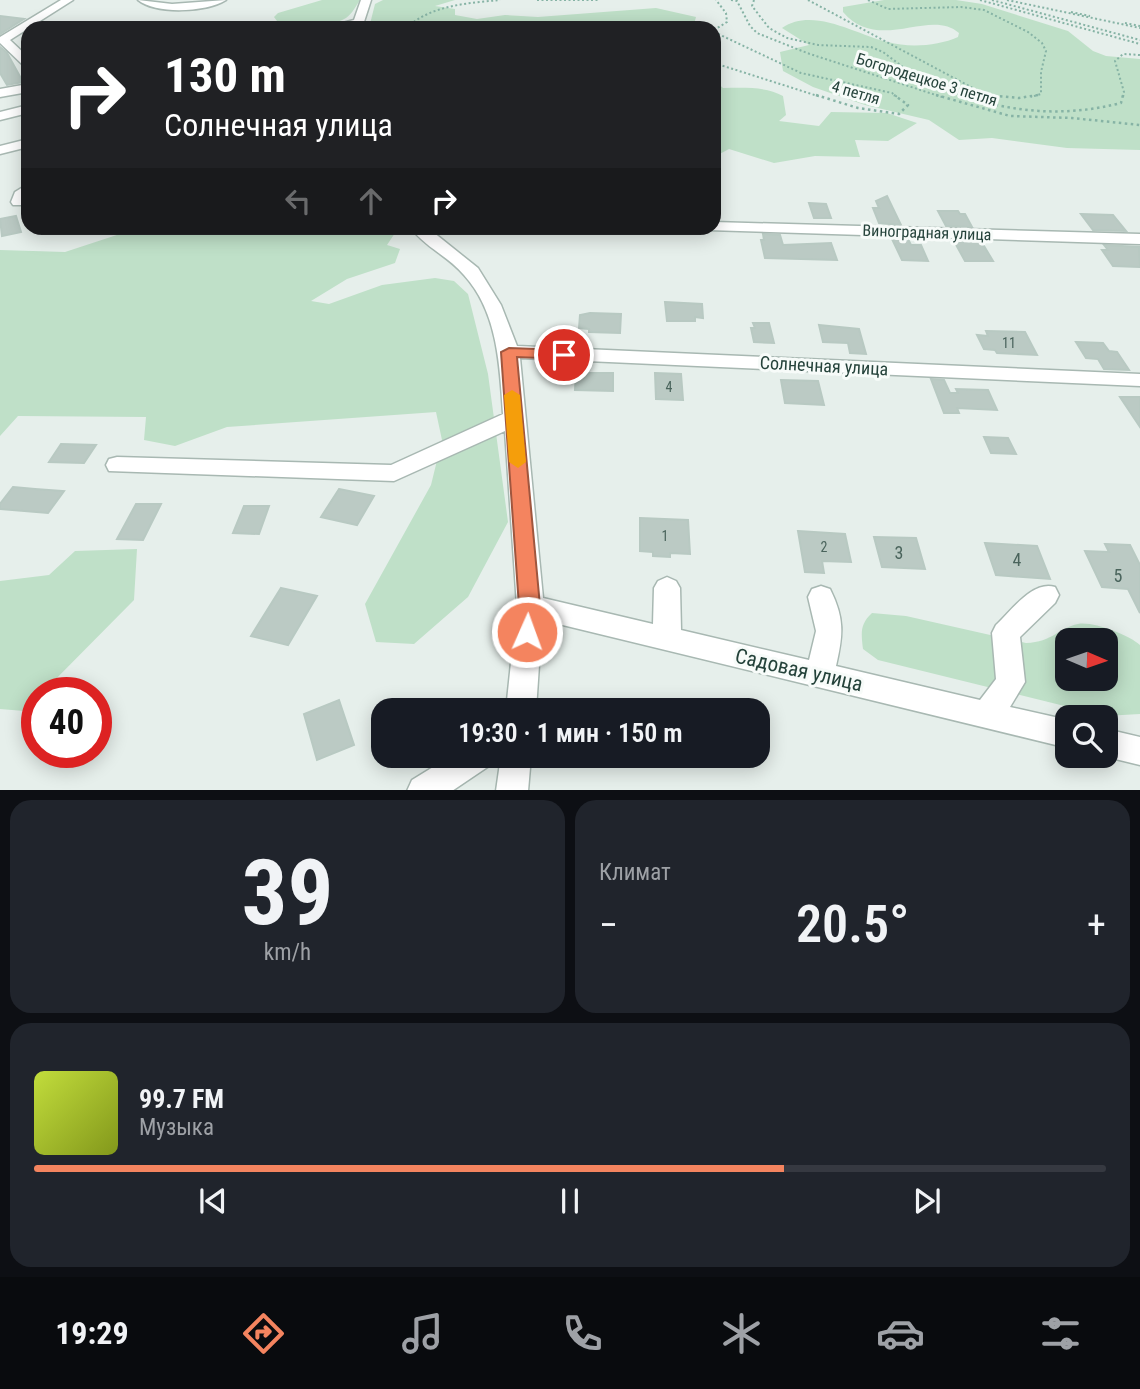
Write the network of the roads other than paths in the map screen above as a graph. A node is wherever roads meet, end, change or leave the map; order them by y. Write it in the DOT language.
graph roads {
  1 [pos="68,0"];
  2 [pos="143,0"];
  3 [pos="221,0"];
  4 [pos="366,0"];
  5 [pos="34,21"];
  6 [pos="358,21"];
  7 [pos="21,29"];
  8 [pos="21,57"];
  9 [pos="21,89"];
  10 [pos="0,93"];
  11 [pos="21,111"];
  12 [pos="0,116"];
  13 [pos="21,144"];
  14 [pos="0,149"];
  15 [pos="721,227"];
  16 [pos="427,235"];
  17 [pos="1140,239"];
  18 [pos="509,352"];
  19 [pos="1140,380"];
  20 [pos="514,418"];
  21 [pos="117,465"];
  22 [pos="667,588"];
  23 [pos="1046,595"];
  24 [pos="821,597"];
  25 [pos="530,606"];
  26 [pos="667,639"];
  27 [pos="820,675"];
  28 [pos="522,698"];
  29 [pos="986,715"];
  30 [pos="1055,731"];
  31 [pos="1118,746"];
  32 [pos="1140,751"];
  33 [pos="459,768"];
  34 [pos="515,768"];
  35 [pos="423,790"];
  36 [pos="512,790"];
  1 -- 5 [label="street"];
  2 -- 3 [label="street"];
  4 -- 6 [label="street"];
  7 -- 8 [label="street"];
  9 -- 10 [label="street"];
  11 -- 12 [label="street"];
  13 -- 14 [label="street"];
  15 -- 17 [label="street, Виноградная улица"];
  16 -- 18 [label="street"];
  18 -- 19 [label="street, Солнечная улица"];
  18 -- 20 [label="street"];
  20 -- 21 [label="street"];
  20 -- 25 [label="street"];
  22 -- 26 [label="street"];
  23 -- 29 [label="street"];
  24 -- 27 [label="street"];
  25 -- 26 [label="street, Садовая улица"];
  25 -- 28 [label="street"];
  26 -- 27 [label="street, Садовая улица"];
  27 -- 29 [label="street, Садовая улица"];
  29 -- 30 [label="street, Садовая улица"];
  31 -- 32 [label="street"];
  33 -- 35 [label="street"];
  34 -- 36 [label="street"];
}
